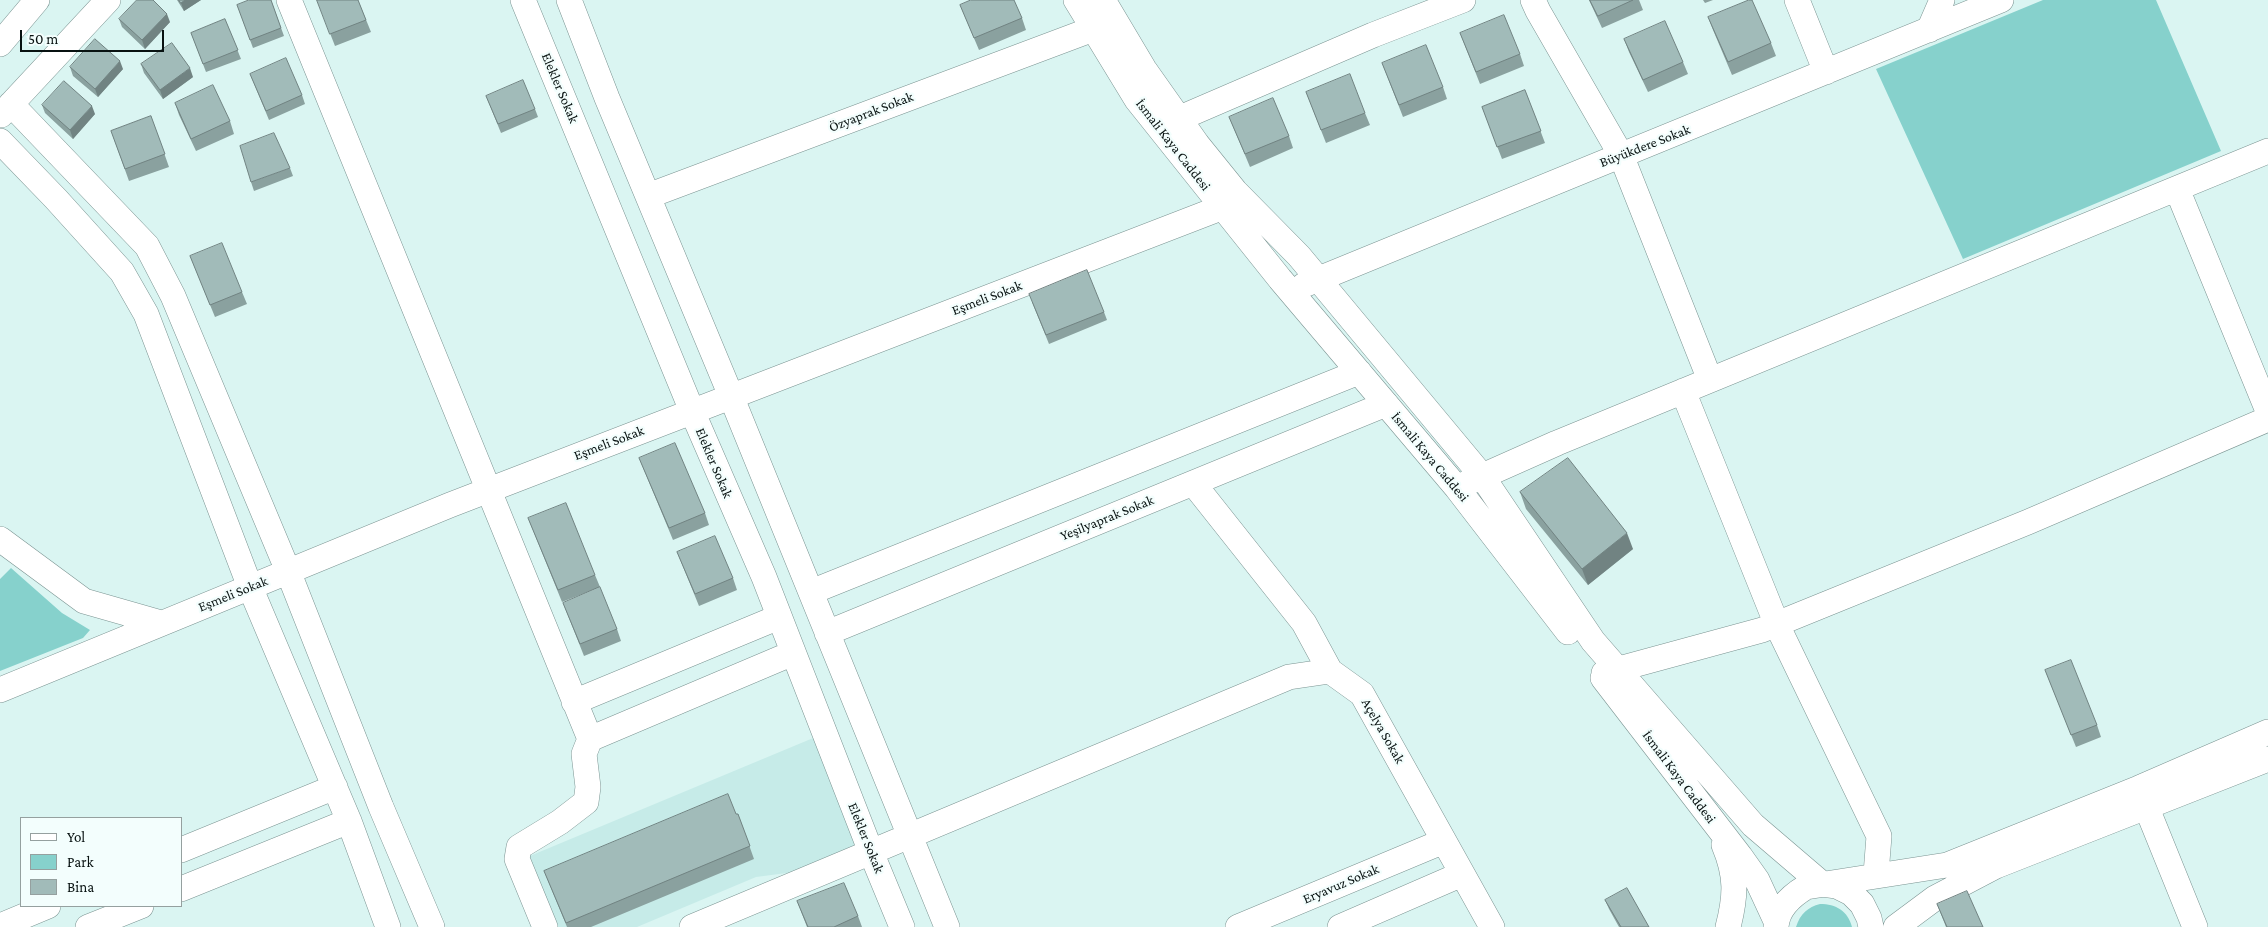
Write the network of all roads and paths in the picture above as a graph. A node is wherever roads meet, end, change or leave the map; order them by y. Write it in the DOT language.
graph roads {
  1 [pos="37,0"];
  2 [pos="108,0"];
  3 [pos="289,0"];
  4 [pos="523,0"];
  5 [pos="1076,0"];
  6 [pos="1103,0"];
  7 [pos="1463,0"];
  8 [pos="1533,0"];
  9 [pos="1797,0"];
  10 [pos="1942,0"];
  11 [pos="2001,0"];
  12 [pos="572,1"];
  13 [pos="1094,29"];
  14 [pos="1929,30"];
  15 [pos="0,44"];
  16 [pos="1826,72"];
  17 [pos="5,110"];
  18 [pos="1169,123"];
  19 [pos="0,141"];
  20 [pos="2268,151"];
  21 [pos="1621,155"];
  22 [pos="2177,189"];
  23 [pos="648,196"];
  24 [pos="1222,207"];
  25 [pos="1318,280"];
  26 [pos="1290,291"];
  27 [pos="1359,372"];
  28 [pos="1710,380"];
  29 [pos="1683,391"];
  30 [pos="731,396"];
  31 [pos="1386,404"];
  32 [pos="692,411"];
  33 [pos="2268,411"];
  34 [pos="2268,419"];
  35 [pos="1482,476"];
  36 [pos="1193,483"];
  37 [pos="1457,488"];
  38 [pos="487,490"];
  39 [pos="2,546"];
  40 [pos="288,571"];
  41 [pos="250,586"];
  42 [pos="811,592"];
  43 [pos="779,617"];
  44 [pos="161,623"];
  45 [pos="1777,625"];
  46 [pos="827,633"];
  47 [pos="793,653"];
  48 [pos="1330,671"];
  49 [pos="1608,672"];
  50 [pos="0,690"];
  51 [pos="574,702"];
  52 [pos="2268,732"];
  53 [pos="590,740"];
  54 [pos="2268,759"];
  55 [pos="335,787"];
  56 [pos="2146,806"];
  57 [pos="1713,820"];
  58 [pos="349,821"];
  59 [pos="910,836"];
  60 [pos="1444,840"];
  61 [pos="182,850"];
  62 [pos="870,852"];
  63 [pos="1462,874"];
  64 [pos="1876,874"];
  65 [pos="1822,884"];
  66 [pos="182,889"];
  67 [pos="46,907"];
  68 [pos="138,907"];
  69 [pos="1774,925"];
  70 [pos="0,926"];
  71 [pos="88,927"];
  72 [pos="388,927"];
  73 [pos="432,927"];
  74 [pos="545,927"];
  75 [pos="692,927"];
  76 [pos="902,927"];
  77 [pos="947,927"];
  78 [pos="1238,927"];
  79 [pos="1340,927"];
  80 [pos="1492,927"];
  81 [pos="1728,927"];
  82 [pos="1871,927"];
  83 [pos="1896,927"];
  84 [pos="2195,927"];
  1 -- 15 [label="street"];
  2 -- 17 [label="street"];
  3 -- 38 [label="street"];
  4 -- 32 [label="street, Elekler Sokak"];
  5 -- 13 [label="street, İsmali Kaya Caddesi"];
  6 -- 18 [label="street"];
  7 -- 18 [label="street"];
  8 -- 21 [label="street"];
  9 -- 16 [label="street"];
  10 -- 14 [label="street"];
  11 -- 14 [label="street, Büyükdere Sokak"];
  12 -- 23 [label="street"];
  13 -- 18 [label="street, İsmali Kaya Caddesi"];
  13 -- 23 [label="street, Özyaprak Sokak"];
  14 -- 16 [label="street, Büyükdere Sokak"];
  16 -- 21 [label="street, Büyükdere Sokak"];
  17 -- 40 [label="street"];
  18 -- 24 [label="street, İsmali Kaya Caddesi"];
  18 -- 25 [label="street"];
  19 -- 41 [label="street"];
  20 -- 22 [label="street"];
  21 -- 25 [label="street, Büyükdere Sokak"];
  21 -- 28 [label="street"];
  22 -- 28 [label="street"];
  22 -- 33 [label="street"];
  23 -- 30 [label="street"];
  24 -- 26 [label="street, İsmali Kaya Caddesi"];
  24 -- 30 [label="street, Eşmeli Sokak"];
  25 -- 26 [label="street, Büyükdere Sokak"];
  25 -- 35 [label="street"];
  26 -- 27 [label="street, İsmali Kaya Caddesi"];
  27 -- 31 [label="street, İsmali Kaya Caddesi"];
  27 -- 42 [label="street"];
  28 -- 29 [label="street"];
  29 -- 35 [label="street"];
  29 -- 45 [label="street"];
  30 -- 32 [label="street, Eşmeli Sokak"];
  30 -- 42 [label="street"];
  31 -- 36 [label="street, Yeşilyaprak Sokak"];
  31 -- 37 [label="street, İsmali Kaya Caddesi"];
  32 -- 38 [label="street, Eşmeli Sokak"];
  32 -- 43 [label="street, Elekler Sokak"];
  34 -- 45 [label="street"];
  35 -- 37 [label="street"];
  35 -- 49 [label="street"];
  36 -- 46 [label="street, Yeşilyaprak Sokak"];
  36 -- 48 [label="street, Açelya Sokak"];
  37 -- 49 [label="street, İsmali Kaya Caddesi"];
  38 -- 40 [label="street, Eşmeli Sokak"];
  38 -- 51 [label="street"];
  39 -- 44 [label="street"];
  40 -- 41 [label="street, Eşmeli Sokak"];
  40 -- 73 [label="street"];
  41 -- 44 [label="street, Eşmeli Sokak"];
  41 -- 55 [label="street"];
  42 -- 46 [label="street"];
  43 -- 47 [label="street, Elekler Sokak"];
  43 -- 51 [label="street"];
  44 -- 50 [label="street, Eşmeli Sokak"];
  45 -- 49 [label="street"];
  45 -- 64 [label="street"];
  46 -- 59 [label="street"];
  47 -- 53 [label="street"];
  47 -- 62 [label="street, Elekler Sokak"];
  48 -- 59 [label="street"];
  48 -- 60 [label="street, Açelya Sokak"];
  49 -- 57 [label="street, İsmali Kaya Caddesi"];
  49 -- 65 [label="street"];
  51 -- 53 [label="street"];
  52 -- 64 [label="street"];
  53 -- 74 [label="street"];
  54 -- 56 [label="street"];
  55 -- 58 [label="street"];
  55 -- 61 [label="street"];
  56 -- 83 [label="street"];
  56 -- 84 [label="street"];
  57 -- 69 [label="street, İsmali Kaya Caddesi"];
  57 -- 81 [label="street"];
  58 -- 66 [label="street"];
  58 -- 72 [label="street"];
  59 -- 62 [label="street"];
  59 -- 77 [label="street"];
  60 -- 63 [label="street, Açelya Sokak"];
  60 -- 78 [label="street, Eryavuz Sokak"];
  62 -- 75 [label="street"];
  62 -- 76 [label="street, Elekler Sokak"];
  63 -- 79 [label="street"];
  63 -- 80 [label="street, Açelya Sokak"];
  64 -- 65 [label="street"];
  65 -- 69 [label="street"];
  65 -- 82 [label="street"];
  67 -- 70 [label="street"];
  68 -- 71 [label="street"];
}
